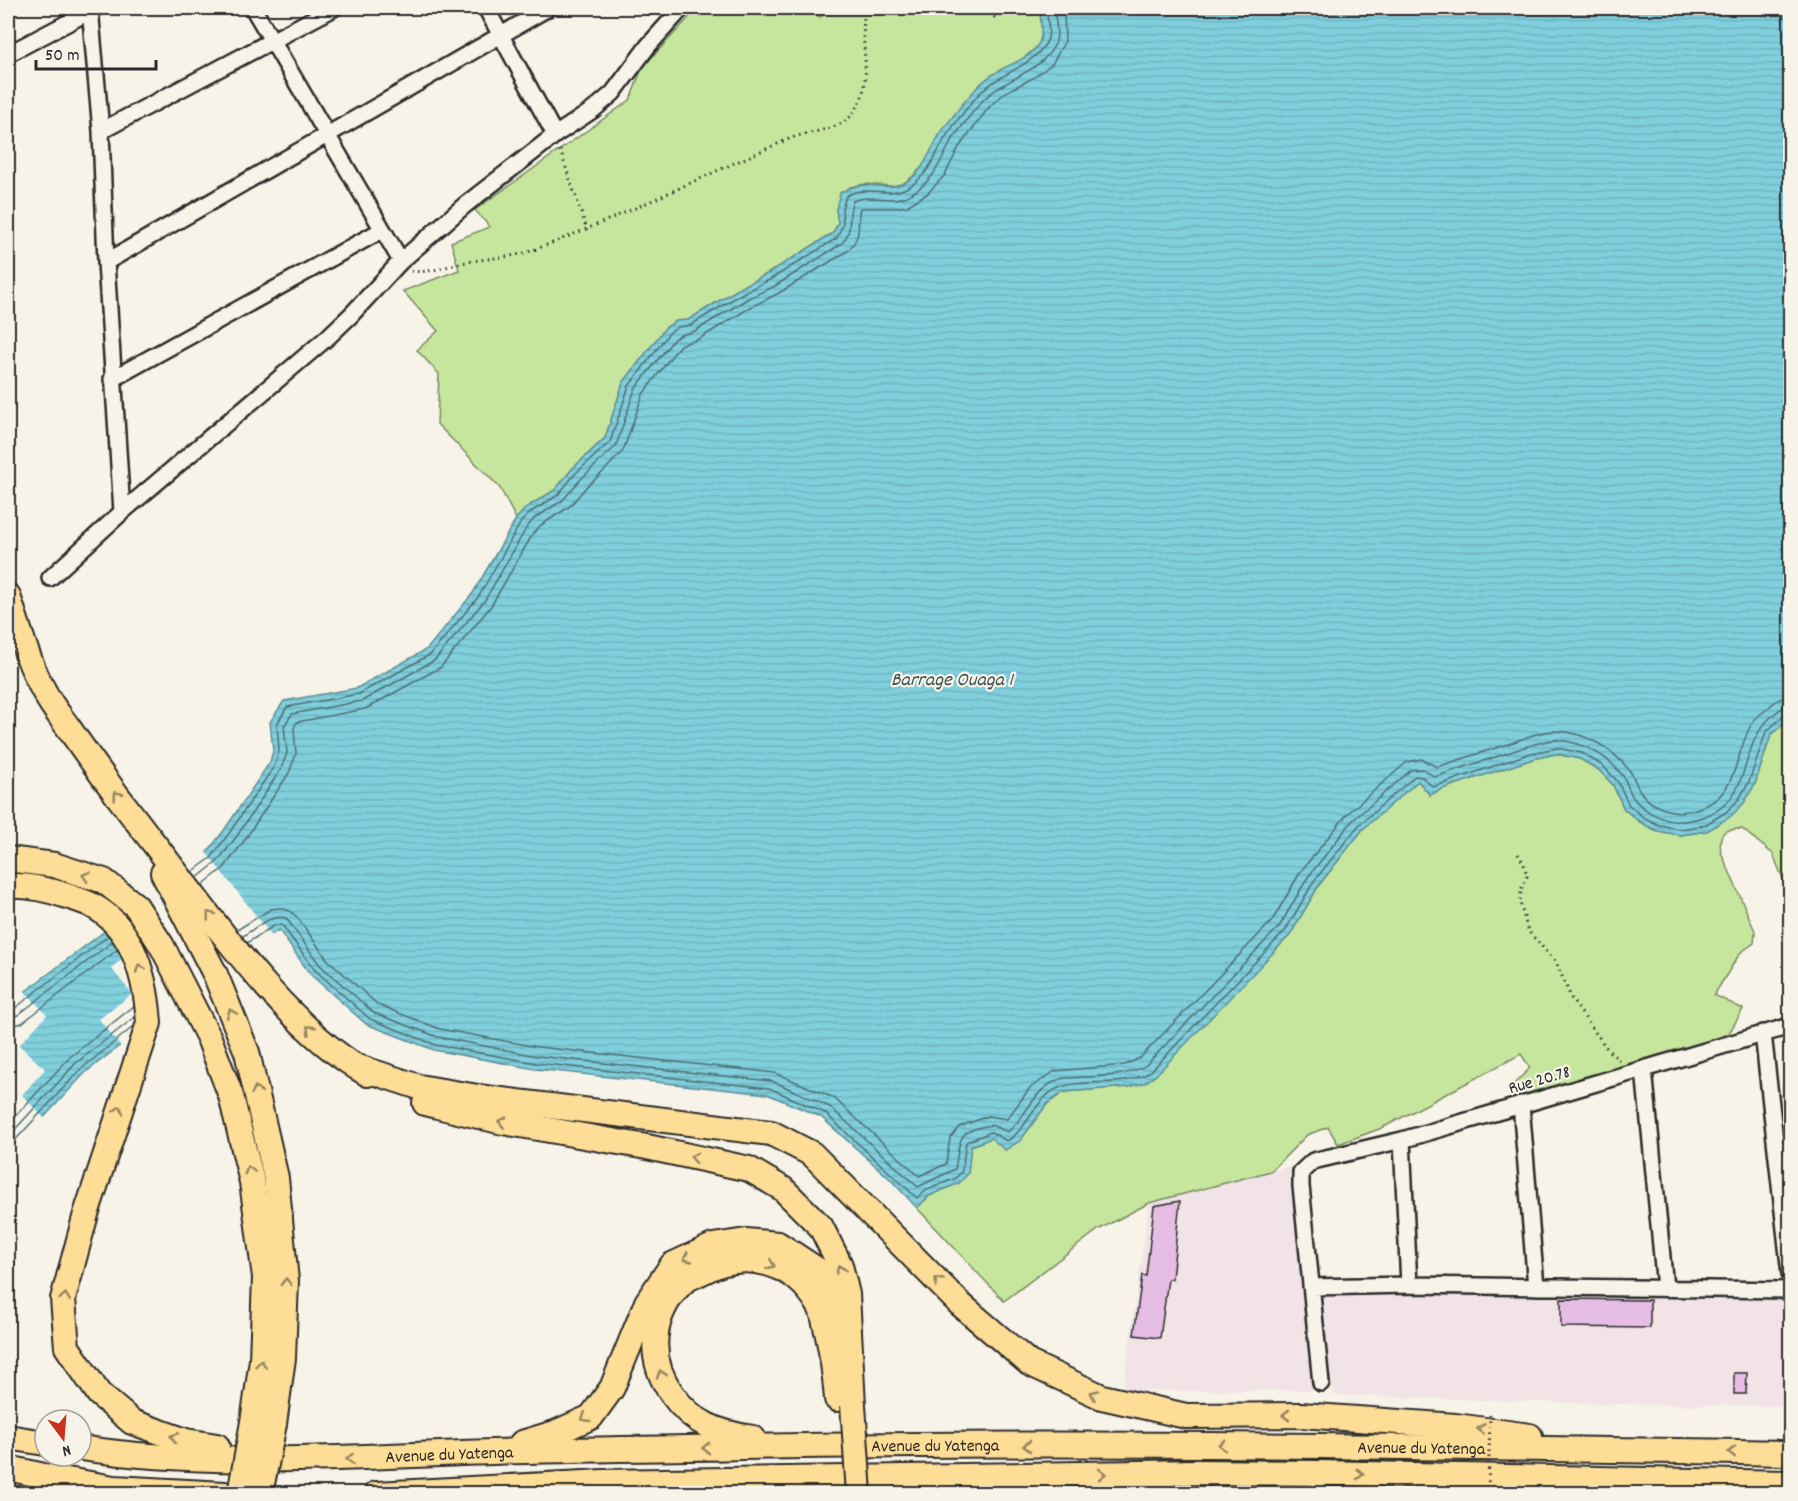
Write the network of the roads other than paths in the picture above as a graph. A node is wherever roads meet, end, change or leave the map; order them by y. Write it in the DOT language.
graph roads {
  1 [pos="92,8"];
  2 [pos="254,8"];
  3 [pos="334,8"];
  4 [pos="486,8"];
  5 [pos="548,8"];
  6 [pos="682,8"];
  7 [pos="501,34"];
  8 [pos="272,41"];
  9 [pos="8,54"];
  10 [pos="101,131"];
  11 [pos="327,135"];
  12 [pos="555,135"];
  13 [pos="382,230"];
  14 [pos="401,261"];
  15 [pos="106,262"];
  16 [pos="112,379"];
  17 [pos="122,512"];
  18 [pos="50,578"];
  19 [pos="8,596"];
  20 [pos="11,858"];
  21 [pos="173,878"];
  22 [pos="11,886"];
  23 [pos="1791,1026"];
  24 [pos="1763,1033"];
  25 [pos="355,1066"];
  26 [pos="1637,1071"];
  27 [pos="1521,1104"];
  28 [pos="1402,1140"];
  29 [pos="1791,1274"];
  30 [pos="1409,1285"];
  31 [pos="1311,1287"];
  32 [pos="1536,1287"];
  33 [pos="1665,1288"];
  34 [pos="1791,1290"];
  35 [pos="851,1347"];
  36 [pos="1321,1383"];
  37 [pos="845,1406"];
  38 [pos="264,1423"];
  39 [pos="8,1437"];
  40 [pos="33,1441"];
  41 [pos="818,1447"];
  42 [pos="93,1449"];
  43 [pos="1643,1450"];
  44 [pos="493,1452"];
  45 [pos="1791,1453"];
  46 [pos="293,1459"];
  47 [pos="8,1468"];
  48 [pos="1196,1472"];
  49 [pos="603,1482"];
  50 [pos="1319,1483"];
  51 [pos="1791,1483"];
  52 [pos="225,1494"];
  53 [pos="240,1494"];
  54 [pos="260,1494"];
  55 [pos="376,1494"];
  56 [pos="529,1494"];
  57 [pos="676,1494"];
  58 [pos="842,1494"];
  59 [pos="859,1494"];
  60 [pos="1092,1494"];
  1 -- 9 [label="street"];
  1 -- 10 [label="street"];
  2 -- 8 [label="street"];
  3 -- 8 [label="street"];
  4 -- 7 [label="street"];
  5 -- 7 [label="street"];
  6 -- 12 [label="street"];
  7 -- 11 [label="street"];
  7 -- 12 [label="street"];
  8 -- 10 [label="street"];
  8 -- 11 [label="street"];
  10 -- 15 [label="street"];
  11 -- 13 [label="street"];
  11 -- 15 [label="street"];
  12 -- 14 [label="street"];
  13 -- 14 [label="street"];
  13 -- 16 [label="street"];
  14 -- 17 [label="street"];
  15 -- 16 [label="street"];
  16 -- 17 [label="street"];
  17 -- 18 [label="street"];
  21 -- 19 [label="main road, one-way"];
  38 -- 20 [label="main road, one-way"];
  25 -- 21 [label="main road, one-way"];
  38 -- 21 [label="main road, one-way"];
  46 -- 22 [label="main road, one-way"];
  23 -- 24 [label="street, Rue 20.78"];
  24 -- 26 [label="street, Rue 20.78"];
  24 -- 29 [label="street"];
  35 -- 25 [label="main road, one-way"];
  43 -- 25 [label="main road, one-way"];
  26 -- 27 [label="street, Rue 20.78"];
  26 -- 33 [label="street"];
  27 -- 28 [label="street, Rue 20.78"];
  27 -- 32 [label="street"];
  28 -- 30 [label="street"];
  28 -- 31 [label="street, Rue 20.78"];
  30 -- 31 [label="street"];
  30 -- 32 [label="street"];
  31 -- 36 [label="street"];
  32 -- 33 [label="street"];
  33 -- 34 [label="street"];
  35 -- 37 [label="main road"];
  35 -- 44 [label="main road, one-way"];
  41 -- 37 [label="main road, one-way"];
  37 -- 58 [label="main road"];
  37 -- 59 [label="main road, bridge"];
  38 -- 53 [label="main road, bridge"];
  38 -- 54 [label="main road, bridge"];
  39 -- 40 [label="main road"];
  43 -- 41 [label="main road, Avenue du Yatenga, one-way"];
  41 -- 44 [label="main road, Avenue du Yatenga, one-way"];
  42 -- 46 [label="main road, Avenue du Yatenga"];
  45 -- 43 [label="main road, Avenue du Yatenga, one-way"];
  44 -- 46 [label="main road, Avenue du Yatenga, one-way"];
  47 -- 52 [label="main road"];
  49 -- 48 [label="main road, Avenue du Yatenga, one-way"];
  48 -- 50 [label="main road, Avenue du Yatenga"];
  48 -- 60 [label="main road"];
  49 -- 55 [label="main road, Avenue du Yatenga"];
  49 -- 56 [label="main road"];
  49 -- 57 [label="main road"];
  50 -- 51 [label="main road, Avenue du Yatenga, one-way"];
}
